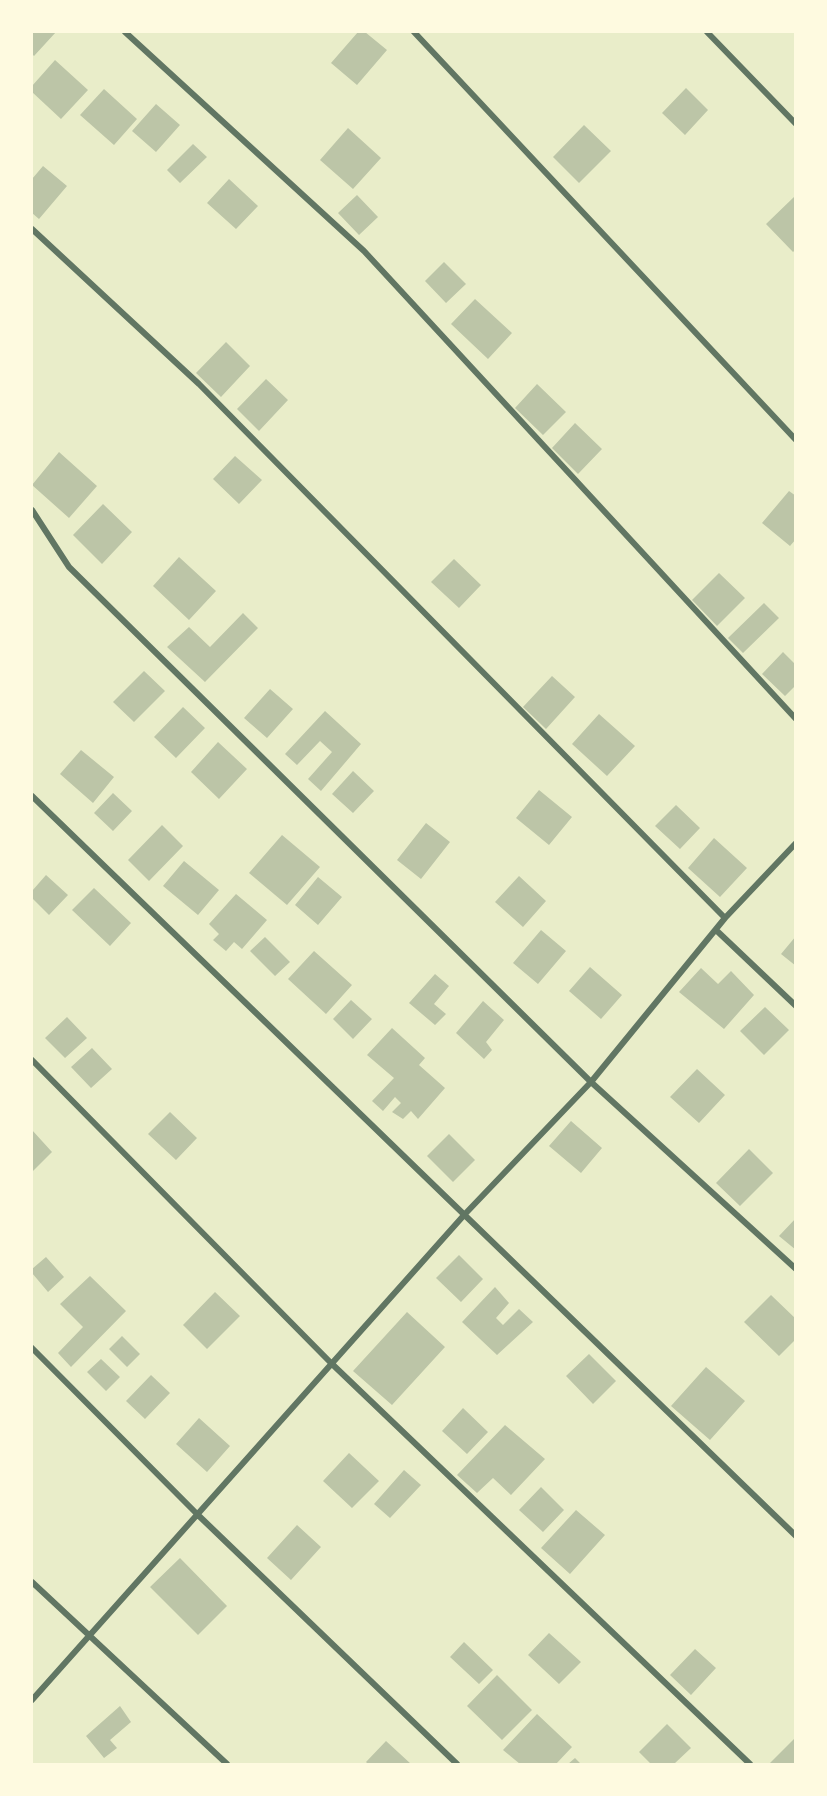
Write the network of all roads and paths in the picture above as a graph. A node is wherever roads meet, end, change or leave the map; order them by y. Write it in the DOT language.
graph roads {
  1 [pos="125,32"];
  2 [pos="414,32"];
  3 [pos="707,32"];
  4 [pos="795,124"];
  5 [pos="32,229"];
  6 [pos="795,440"];
  7 [pos="32,510"];
  8 [pos="795,719"];
  9 [pos="32,796"];
  10 [pos="795,843"];
  11 [pos="725,918"];
  12 [pos="716,930"];
  13 [pos="795,1006"];
  14 [pos="32,1060"];
  15 [pos="591,1082"];
  16 [pos="465,1214"];
  17 [pos="795,1269"];
  18 [pos="32,1348"];
  19 [pos="331,1363"];
  20 [pos="198,1515"];
  21 [pos="795,1536"];
  22 [pos="32,1582"];
  23 [pos="90,1635"];
  24 [pos="32,1700"];
  25 [pos="227,1764"];
  26 [pos="457,1764"];
  27 [pos="750,1764"];
  1 -- 8 [label="street"];
  2 -- 6 [label="street"];
  3 -- 4 [label="street"];
  5 -- 11 [label="street"];
  7 -- 15 [label="street"];
  9 -- 16 [label="street"];
  10 -- 11 [label="street"];
  11 -- 12 [label="street"];
  12 -- 13 [label="street"];
  12 -- 15 [label="street"];
  14 -- 19 [label="street"];
  15 -- 16 [label="street"];
  15 -- 17 [label="street"];
  16 -- 19 [label="street"];
  16 -- 21 [label="street"];
  18 -- 20 [label="street"];
  19 -- 20 [label="street"];
  19 -- 27 [label="street"];
  20 -- 23 [label="street"];
  20 -- 26 [label="street"];
  22 -- 23 [label="street"];
  23 -- 24 [label="street"];
  23 -- 25 [label="street"];
}
